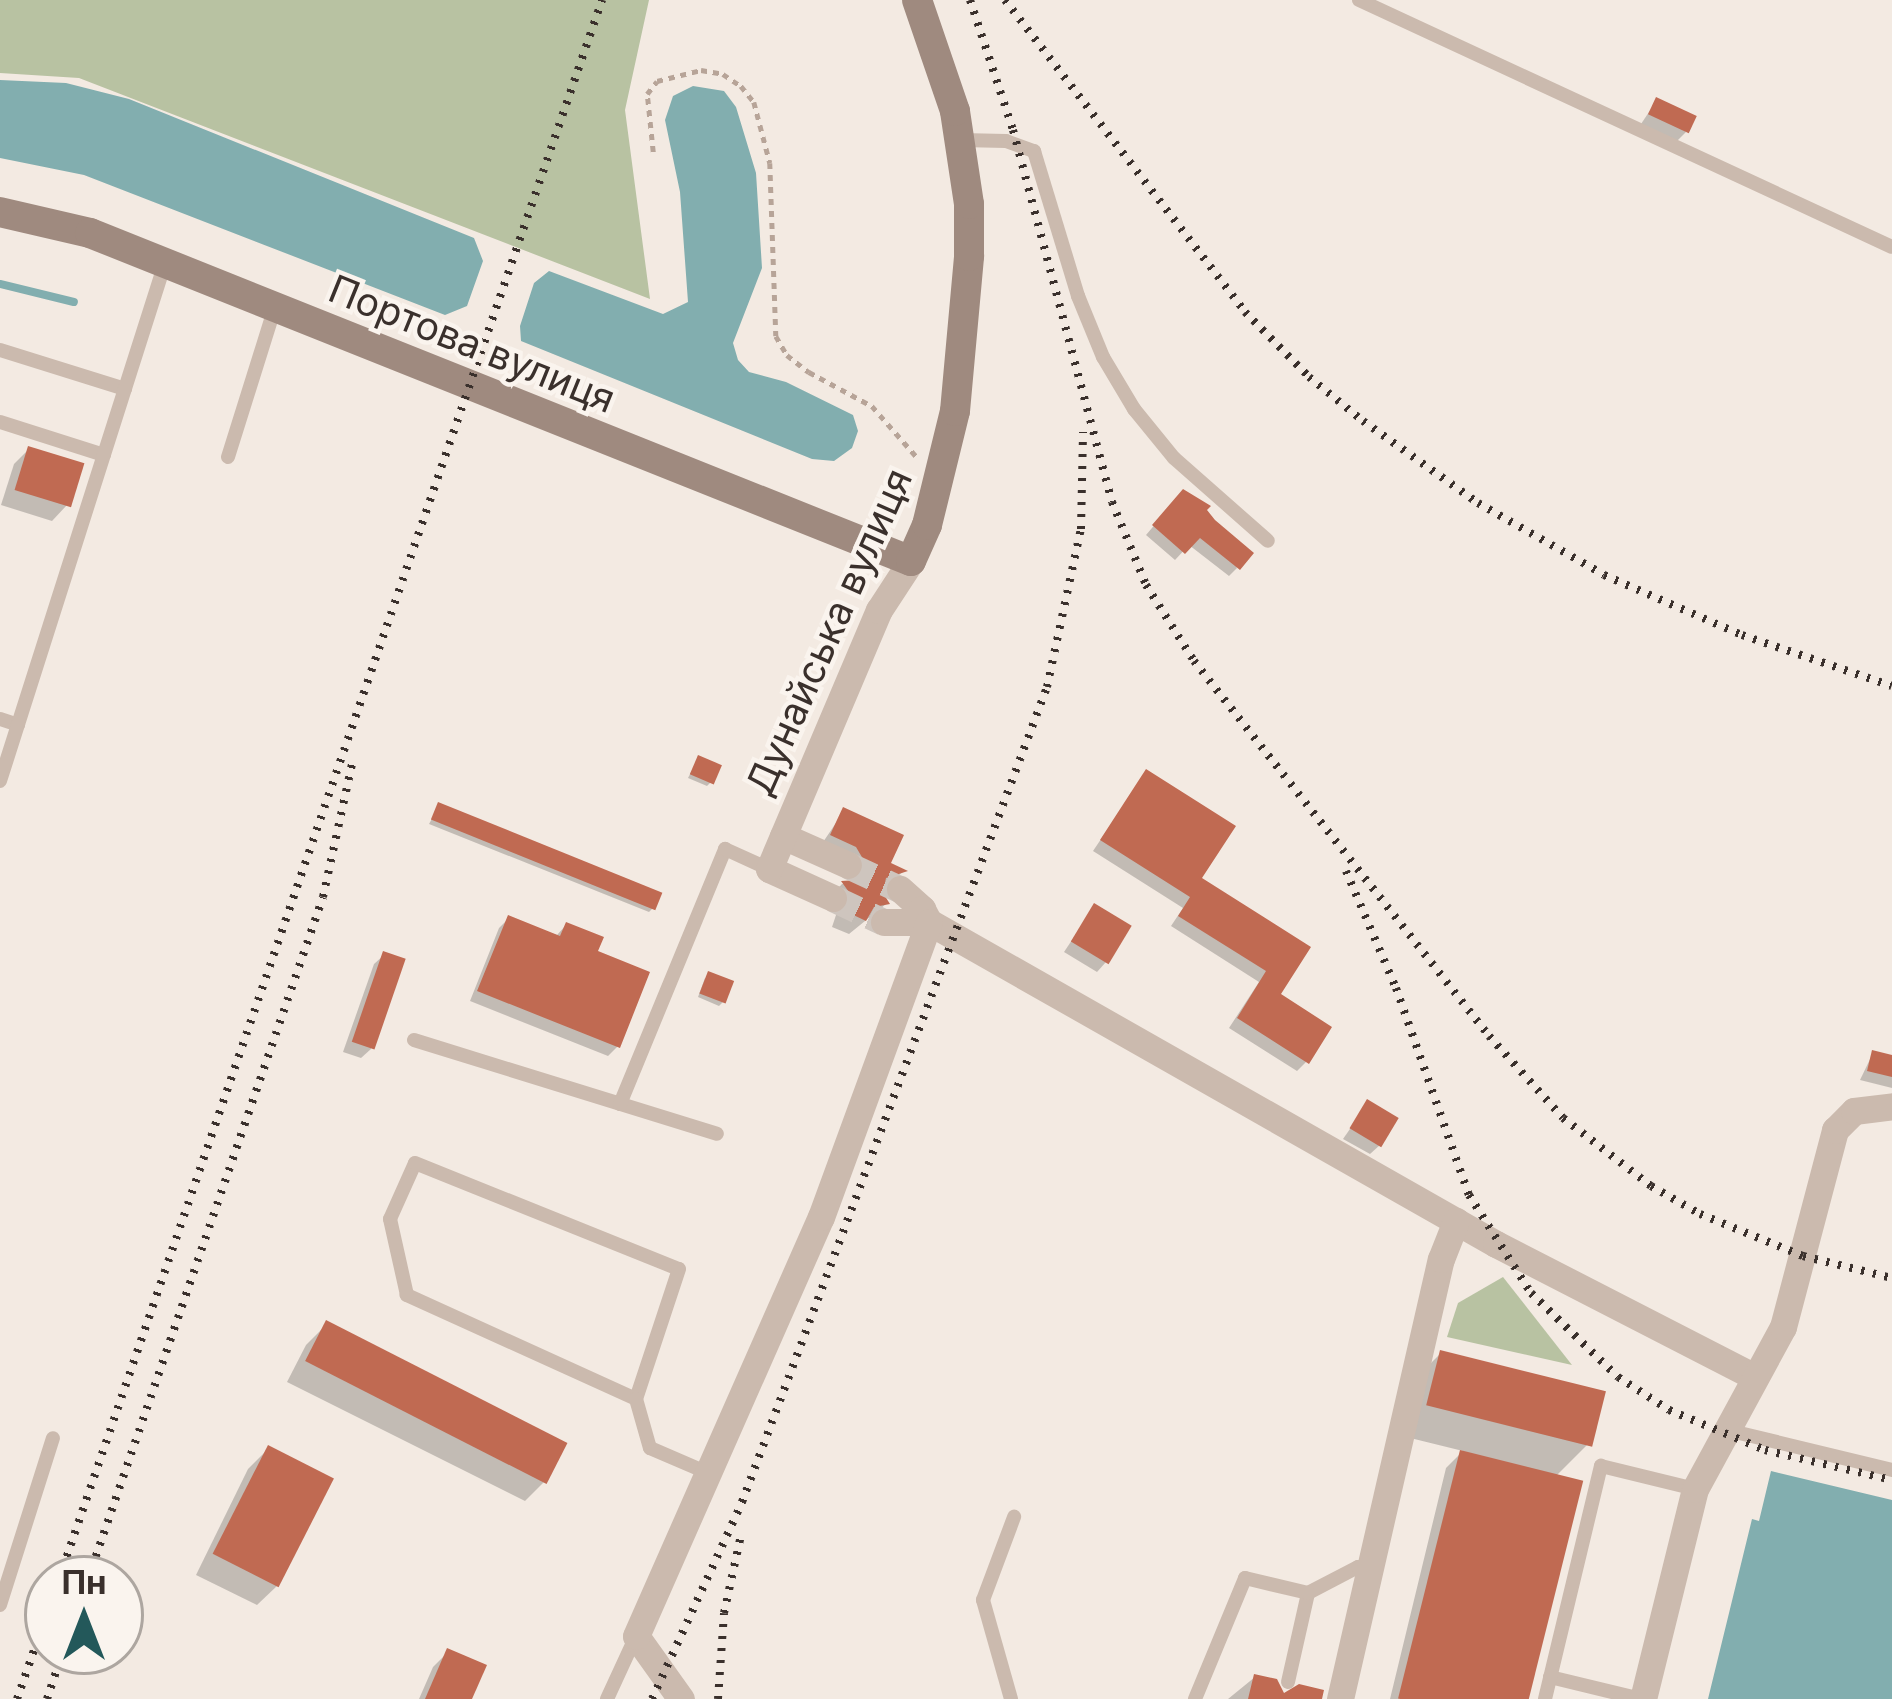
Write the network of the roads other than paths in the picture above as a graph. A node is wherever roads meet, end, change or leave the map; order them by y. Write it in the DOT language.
graph roads {
  1 [pos="917,0"];
  2 [pos="1359,0"];
  3 [pos="961,140"];
  4 [pos="0,212"];
  5 [pos="1892,247"];
  6 [pos="165,263"];
  7 [pos="275,307"];
  8 [pos="0,350"];
  9 [pos="125,389"];
  10 [pos="0,422"];
  11 [pos="104,455"];
  12 [pos="228,457"];
  13 [pos="1268,542"];
  14 [pos="911,561"];
  15 [pos="0,719"];
  16 [pos="18,725"];
  17 [pos="0,781"];
  18 [pos="783,836"];
  19 [pos="848,865"];
  20 [pos="769,869"];
  21 [pos="900,889"];
  22 [pos="833,898"];
  23 [pos="884,922"];
  24 [pos="929,922"];
  25 [pos="414,1040"];
  26 [pos="620,1104"];
  27 [pos="1892,1106"];
  28 [pos="717,1134"];
  29 [pos="1456,1221"];
  30 [pos="1755,1377"];
  31 [pos="637,1400"];
  32 [pos="1727,1430"];
  33 [pos="53,1438"];
  34 [pos="1892,1470"];
  35 [pos="708,1473"];
  36 [pos="1695,1489"];
  37 [pos="1014,1517"];
  38 [pos="1370,1570"];
  39 [pos="1308,1593"];
  40 [pos="0,1605"];
  41 [pos="636,1636"];
  42 [pos="1550,1677"];
  43 [pos="1288,1682"];
  44 [pos="607,1699"];
  45 [pos="681,1699"];
  46 [pos="1011,1699"];
  47 [pos="1195,1699"];
  48 [pos="1340,1699"];
  49 [pos="1545,1699"];
  50 [pos="1642,1699"];
  1 -- 3 [label="street, Дунайська вулиця"];
  2 -- 5 [label="lane"];
  3 -- 13 [label="lane"];
  3 -- 14 [label="street, Дунайська вулиця"];
  4 -- 6 [label="street, Портова вулиця"];
  6 -- 7 [label="street, Портова вулиця"];
  6 -- 9 [label="lane"];
  7 -- 12 [label="lane"];
  7 -- 14 [label="street, Портова вулиця"];
  8 -- 9 [label="lane"];
  9 -- 11 [label="lane"];
  10 -- 11 [label="lane"];
  11 -- 16 [label="lane"];
  14 -- 18 [label="street, Дунайська вулиця"];
  15 -- 16 [label="lane"];
  16 -- 17 [label="lane"];
  18 -- 19 [label="street"];
  18 -- 20 [label="street, Дунайська вулиця"];
  20 -- 22 [label="street"];
  20 -- 26 [label="lane"];
  21 -- 24 [label="street"];
  23 -- 24 [label="street"];
  24 -- 29 [label="street"];
  24 -- 35 [label="street"];
  25 -- 26 [label="lane"];
  26 -- 28 [label="lane"];
  27 -- 30 [label="street"];
  29 -- 30 [label="street"];
  29 -- 38 [label="street"];
  30 -- 32 [label="street"];
  31 -- 31 [label="lane"];
  31 -- 35 [label="lane"];
  32 -- 34 [label="lane"];
  32 -- 36 [label="street"];
  33 -- 40 [label="lane"];
  35 -- 41 [label="street"];
  36 -- 42 [label="lane"];
  36 -- 50 [label="street"];
  37 -- 46 [label="lane"];
  38 -- 39 [label="lane"];
  38 -- 48 [label="street"];
  39 -- 43 [label="lane"];
  39 -- 47 [label="lane"];
  41 -- 44 [label="lane"];
  41 -- 45 [label="street"];
  42 -- 49 [label="lane"];
  42 -- 50 [label="lane"];
}
